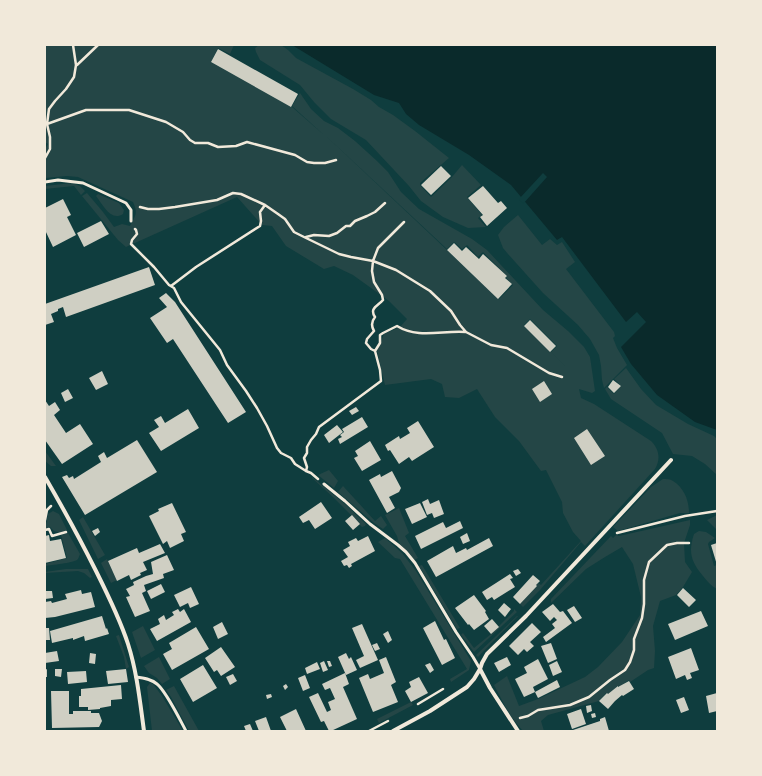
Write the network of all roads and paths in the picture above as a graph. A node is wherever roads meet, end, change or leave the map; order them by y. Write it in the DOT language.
graph roads {
  1 [pos="73,45"];
  2 [pos="98,45"];
  3 [pos="76,65"];
  4 [pos="48,124"];
  5 [pos="45,158"];
  6 [pos="336,160"];
  7 [pos="45,182"];
  8 [pos="126,203"];
  9 [pos="385,203"];
  10 [pos="265,205"];
  11 [pos="131,222"];
  12 [pos="404,222"];
  13 [pos="304,237"];
  14 [pos="373,261"];
  15 [pos="171,286"];
  16 [pos="466,332"];
  17 [pos="375,351"];
  18 [pos="562,377"];
  19 [pos="671,460"];
  20 [pos="306,471"];
  21 [pos="45,477"];
  22 [pos="324,484"];
  23 [pos="48,501"];
  24 [pos="717,511"];
  25 [pos="45,520"];
  26 [pos="74,529"];
  27 [pos="45,530"];
  28 [pos="612,532"];
  29 [pos="689,543"];
  30 [pos="480,669"];
  31 [pos="136,677"];
  32 [pos="448,686"];
  33 [pos="415,706"];
  34 [pos="389,720"];
  35 [pos="512,721"];
  36 [pos="144,731"];
  37 [pos="186,731"];
  38 [pos="369,731"];
  39 [pos="393,731"];
  40 [pos="518,731"];
  1 -- 3 [label="path"];
  2 -- 3 [label="path"];
  3 -- 4 [label="path"];
  4 -- 5 [label="path"];
  4 -- 6 [label="path"];
  7 -- 8 [label="lane"];
  8 -- 10 [label="path"];
  8 -- 11 [label="lane"];
  9 -- 13 [label="path"];
  10 -- 13 [label="path"];
  10 -- 15 [label="path"];
  11 -- 15 [label="path"];
  12 -- 14 [label="path"];
  13 -- 14 [label="path"];
  14 -- 16 [label="path"];
  14 -- 17 [label="path"];
  15 -- 20 [label="path"];
  16 -- 17 [label="path"];
  16 -- 18 [label="path"];
  17 -- 20 [label="path"];
  19 -- 30 [label="street"];
  20 -- 22 [label="path"];
  21 -- 26 [label="street"];
  22 -- 30 [label="lane"];
  23 -- 25 [label="path"];
  24 -- 28 [label="path"];
  26 -- 27 [label="path"];
  26 -- 31 [label="street"];
  29 -- 35 [label="path"];
  30 -- 35 [label="street"];
  30 -- 39 [label="street"];
  31 -- 36 [label="street"];
  31 -- 37 [label="lane"];
  32 -- 33 [label="path"];
  34 -- 38 [label="path"];
  35 -- 40 [label="street"];
}
